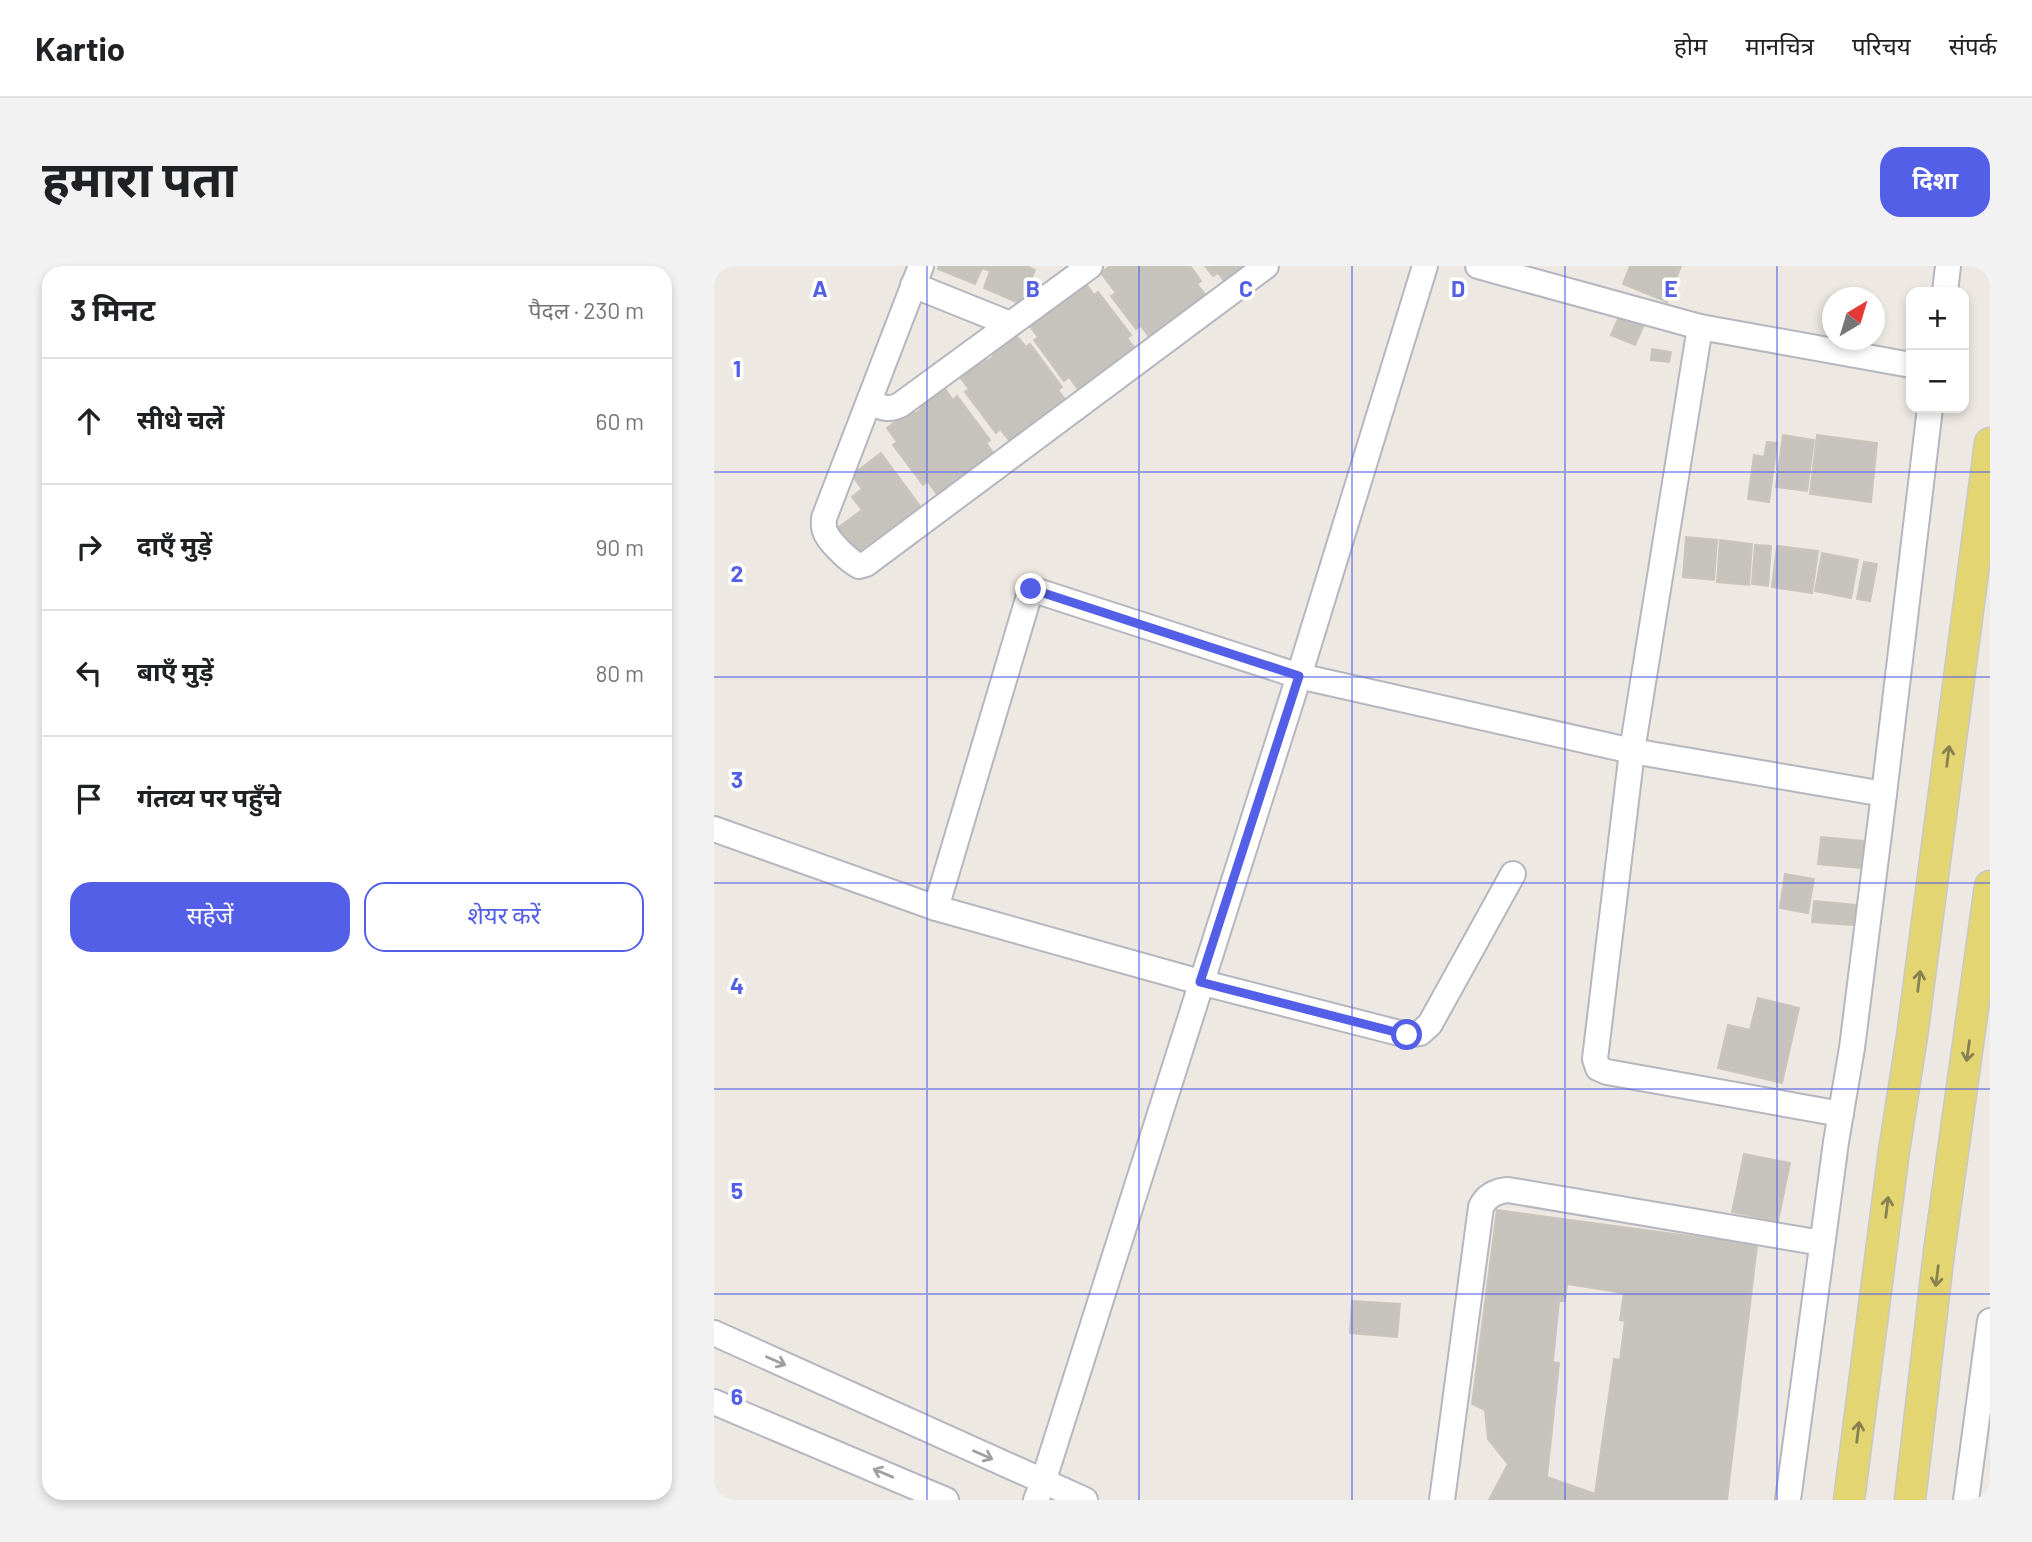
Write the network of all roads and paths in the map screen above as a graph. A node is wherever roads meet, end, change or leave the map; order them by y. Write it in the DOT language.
graph roads {
  1 [pos="1090,266"];
  2 [pos="1266,266"];
  3 [pos="1424,266"];
  4 [pos="1478,266"];
  5 [pos="1948,266"];
  6 [pos="917,276"];
  7 [pos="1946,287"];
  8 [pos="1010,324"];
  9 [pos="1700,327"];
  10 [pos="1906,364"];
  11 [pos="869,402"];
  12 [pos="1929,413"];
  13 [pos="1990,443"];
  14 [pos="1299,676"];
  15 [pos="1632,751"];
  16 [pos="1884,794"];
  17 [pos="714,829"];
  18 [pos="1513,874"];
  19 [pos="1990,886"];
  20 [pos="936,908"];
  21 [pos="1200,982"];
  22 [pos="1981,1017"];
  23 [pos="1841,1114"];
  24 [pos="1822,1243"];
  25 [pos="1990,1321"];
  26 [pos="714,1333"];
  27 [pos="714,1402"];
  28 [pos="1984,1413"];
  29 [pos="1039,1491"];
  30 [pos="946,1500"];
  31 [pos="1085,1500"];
  32 [pos="1443,1500"];
  33 [pos="1788,1500"];
  34 [pos="1849,1500"];
  35 [pos="1910,1500"];
  36 [pos="1966,1500"];
  1 -- 8 [label="street"];
  2 -- 11 [label="street"];
  3 -- 14 [label="street"];
  4 -- 9 [label="street"];
  5 -- 7 [label="street"];
  6 -- 8 [label="street"];
  6 -- 11 [label="street"];
  8 -- 11 [label="street"];
  9 -- 10 [label="street"];
  9 -- 15 [label="street"];
  12 -- 16 [label="street"];
  34 -- 13 [label="main road, one-way"];
  14 -- 15 [label="street"];
  14 -- 20 [label="street"];
  14 -- 21 [label="street"];
  15 -- 16 [label="street"];
  15 -- 23 [label="street"];
  16 -- 23 [label="street"];
  17 -- 20 [label="street"];
  18 -- 21 [label="street"];
  19 -- 22 [label="main road"];
  20 -- 21 [label="street"];
  21 -- 29 [label="street"];
  22 -- 35 [label="main road, one-way"];
  23 -- 24 [label="street"];
  24 -- 32 [label="street"];
  24 -- 33 [label="street"];
  25 -- 28 [label="street"];
  26 -- 29 [label="street, one-way"];
  30 -- 27 [label="street, one-way"];
  28 -- 36 [label="street"];
  29 -- 31 [label="street"];
}
